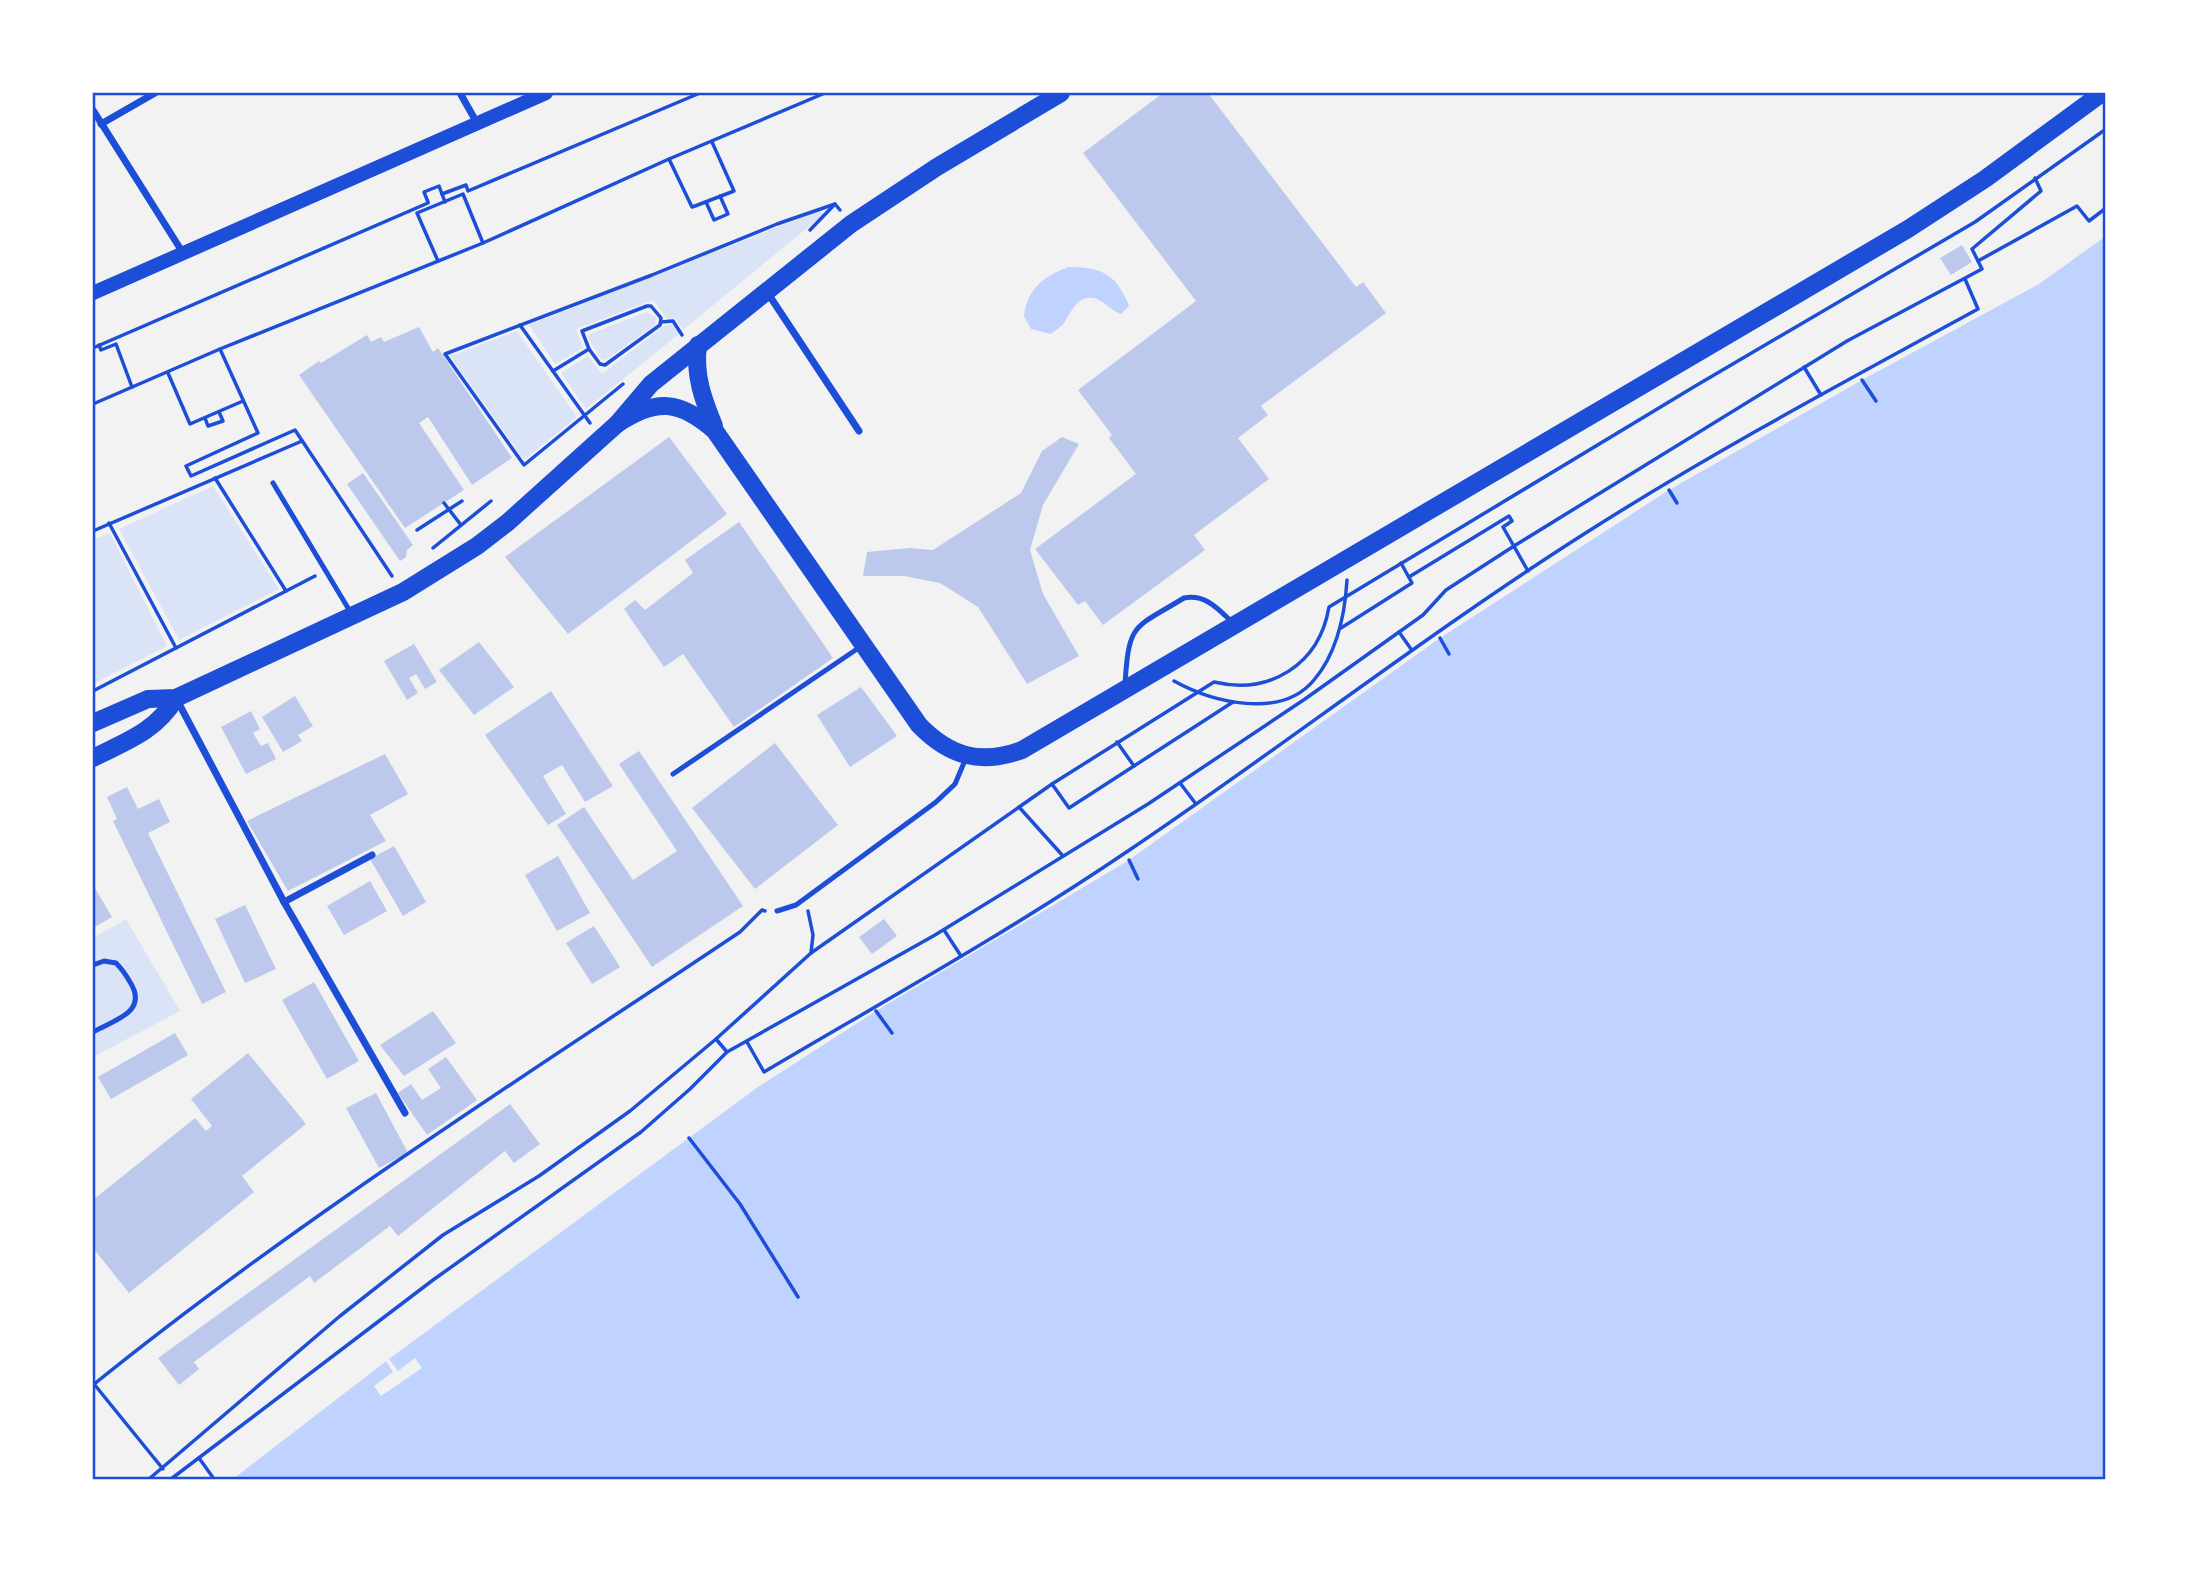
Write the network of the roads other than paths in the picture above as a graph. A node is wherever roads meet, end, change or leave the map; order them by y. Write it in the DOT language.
graph roads {
  1 [pos="155,93"];
  2 [pos="460,93"];
  3 [pos="546,93"];
  4 [pos="1061,93"];
  5 [pos="2102,93"];
  6 [pos="93,110"];
  7 [pos="97,122"];
  8 [pos="477,123"];
  9 [pos="183,253"];
  10 [pos="766,291"];
  11 [pos="93,292"];
  12 [pos="698,345"];
  13 [pos="617,424"];
  14 [pos="715,431"];
  15 [pos="859,431"];
  16 [pos="273,483"];
  17 [pos="352,616"];
  18 [pos="1234,624"];
  19 [pos="862,646"];
  20 [pos="1125,688"];
  21 [pos="176,698"];
  22 [pos="93,723"];
  23 [pos="967,755"];
  24 [pos="93,758"];
  25 [pos="673,774"];
  26 [pos="372,855"];
  27 [pos="284,902"];
  28 [pos="777,911"];
  29 [pos="93,965"];
  30 [pos="93,1032"];
  31 [pos="405,1113"];
  1 -- 7 [label="street"];
  2 -- 8 [label="street"];
  3 -- 8 [label="main road"];
  4 -- 10 [label="main road"];
  5 -- 18 [label="main road"];
  6 -- 7 [label="street"];
  7 -- 9 [label="street"];
  8 -- 9 [label="main road"];
  9 -- 11 [label="main road"];
  10 -- 12 [label="main road"];
  10 -- 15 [label="street"];
  12 -- 13 [label="main road"];
  12 -- 14 [label="main road"];
  13 -- 14 [label="main road"];
  13 -- 17 [label="main road"];
  14 -- 19 [label="main road"];
  16 -- 17 [label="lane"];
  17 -- 21 [label="main road"];
  18 -- 20 [label="main road"];
  18 -- 20 [label="lane"];
  19 -- 23 [label="main road"];
  19 -- 25 [label="lane"];
  20 -- 23 [label="main road"];
  21 -- 22 [label="main road"];
  21 -- 24 [label="main road"];
  21 -- 27 [label="street"];
  23 -- 28 [label="lane"];
  26 -- 27 [label="street"];
  27 -- 31 [label="street"];
  29 -- 30 [label="lane"];
}
